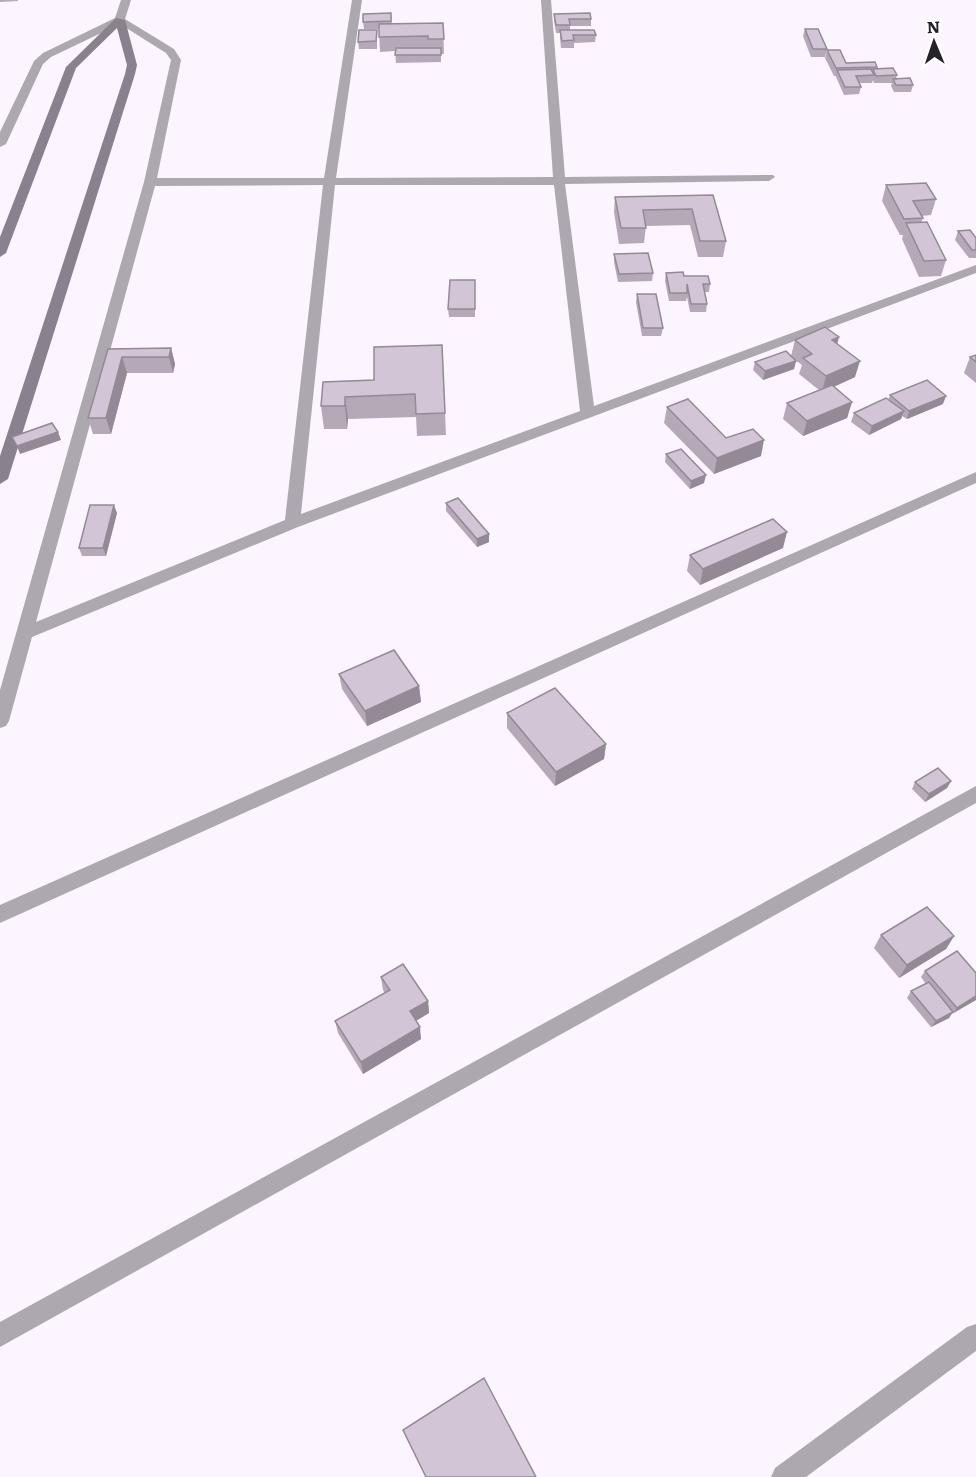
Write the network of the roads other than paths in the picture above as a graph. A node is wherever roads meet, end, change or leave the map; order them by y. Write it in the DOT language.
graph roads {
  1 [pos="126,0"];
  2 [pos="357,0"];
  3 [pos="546,0"];
  4 [pos="120,20"];
  5 [pos="0,144"];
  6 [pos="769,177"];
  7 [pos="559,181"];
  8 [pos="150,182"];
  9 [pos="328,182"];
  10 [pos="0,253"];
  11 [pos="976,268"];
  12 [pos="588,414"];
  13 [pos="976,477"];
  14 [pos="0,480"];
  15 [pos="292,523"];
  16 [pos="23,634"];
  17 [pos="0,721"];
  18 [pos="976,794"];
  19 [pos="0,914"];
  20 [pos="0,1335"];
  21 [pos="976,1336"];
  22 [pos="784,1477"];
  1 -- 4 [label="street"];
  2 -- 9 [label="street"];
  3 -- 7 [label="street"];
  4 -- 5 [label="street"];
  4 -- 8 [label="street"];
  4 -- 10 [label="street"];
  4 -- 14 [label="street"];
  6 -- 7 [label="street"];
  7 -- 9 [label="street"];
  7 -- 12 [label="street"];
  8 -- 9 [label="street"];
  8 -- 16 [label="street"];
  9 -- 15 [label="street"];
  11 -- 12 [label="street"];
  12 -- 15 [label="street"];
  13 -- 19 [label="street"];
  15 -- 16 [label="street"];
  16 -- 17 [label="street"];
  18 -- 20 [label="street"];
  21 -- 22 [label="street"];
}
